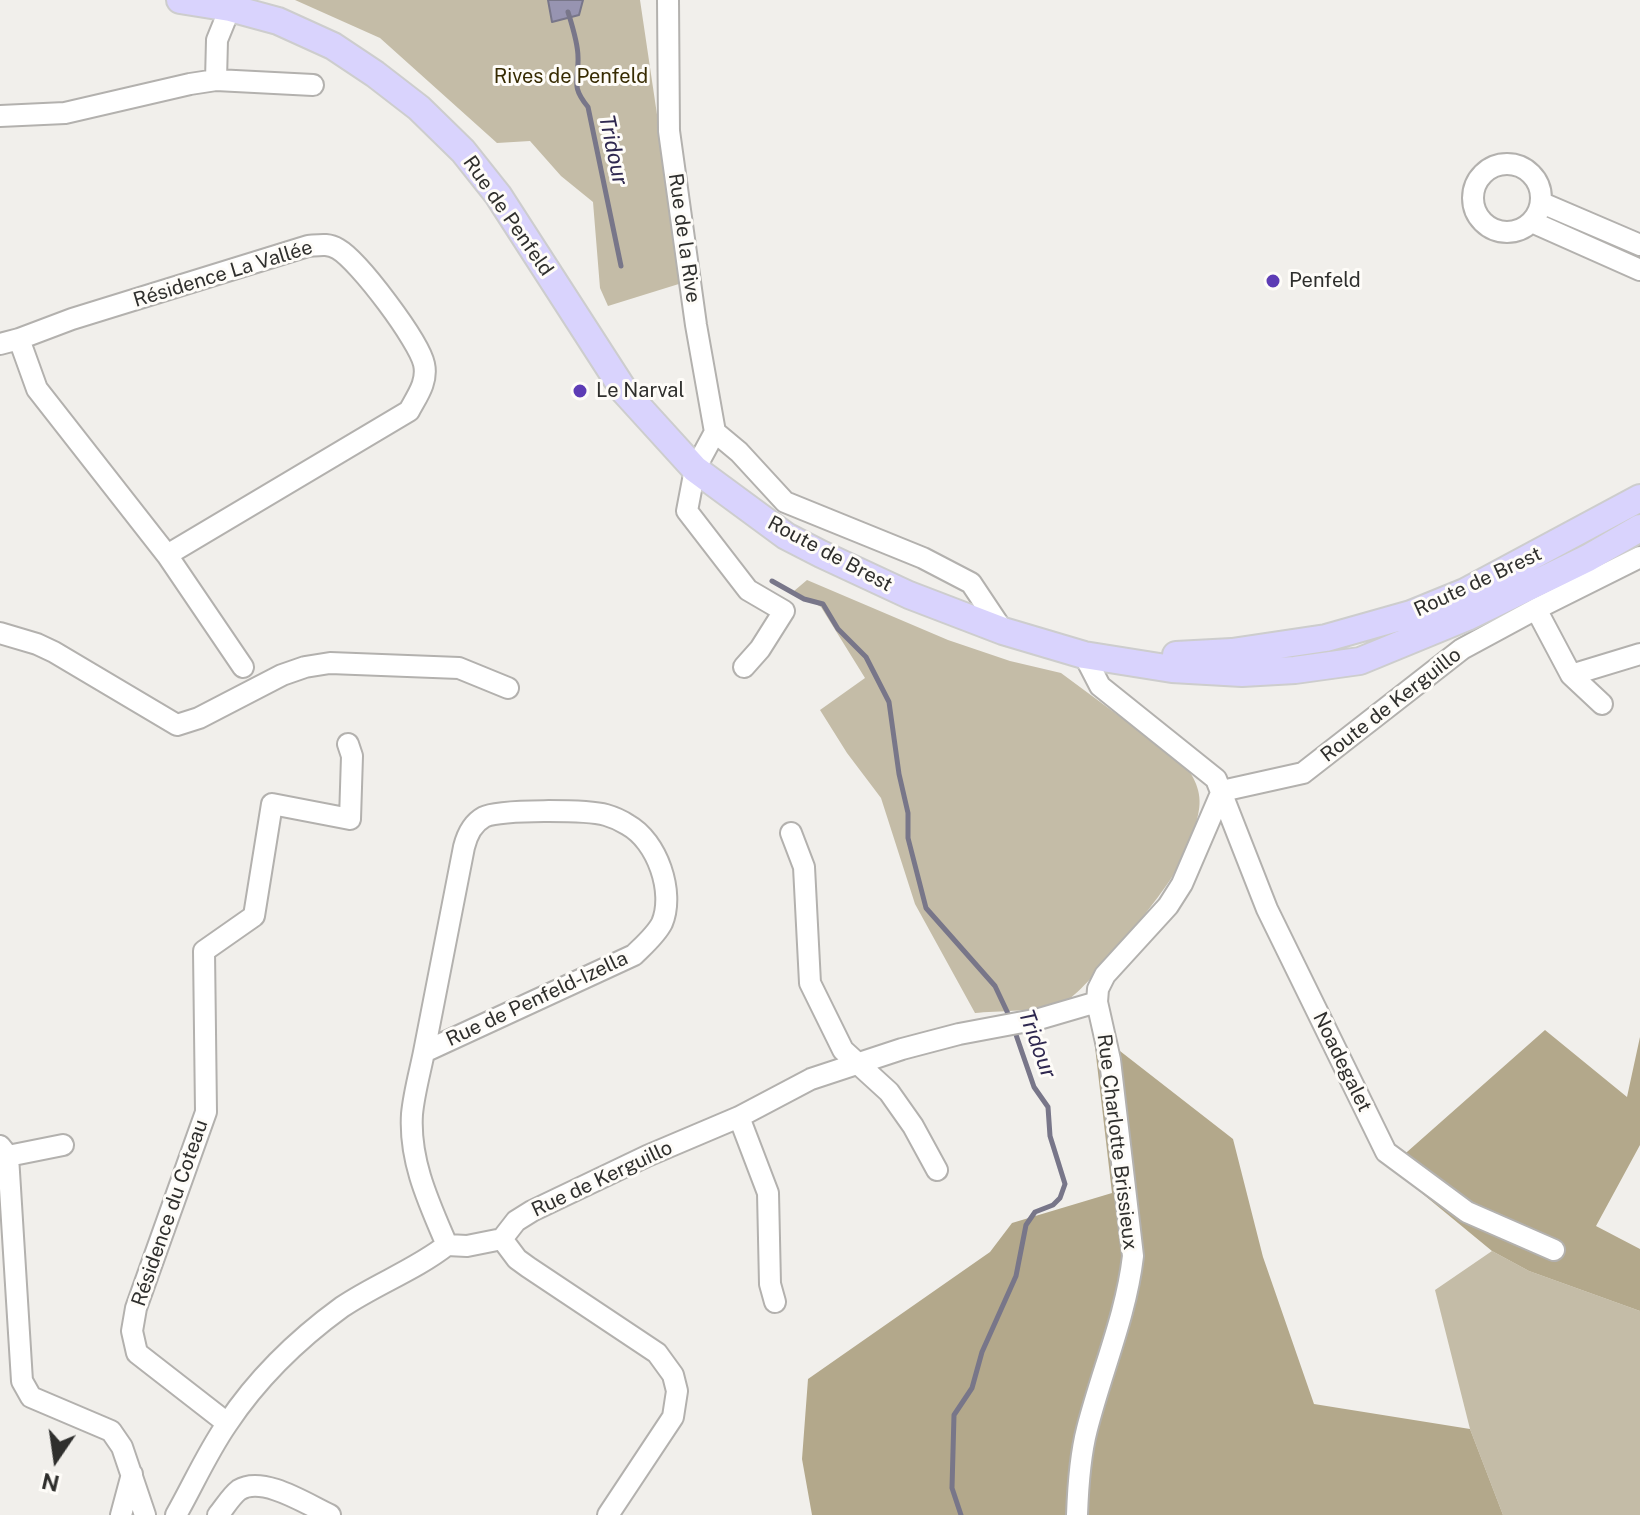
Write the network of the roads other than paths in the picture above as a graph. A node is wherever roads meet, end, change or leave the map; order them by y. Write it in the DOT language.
graph roads {
  1 [pos="180,0"];
  2 [pos="668,0"];
  3 [pos="230,8"];
  4 [pos="216,80"];
  5 [pos="313,85"];
  6 [pos="0,116"];
  7 [pos="1542,203"];
  8 [pos="1532,222"];
  9 [pos="1640,245"];
  10 [pos="1640,270"];
  11 [pos="10,342"];
  12 [pos="715,432"];
  13 [pos="695,469"];
  14 [pos="1640,498"];
  15 [pos="1640,528"];
  16 [pos="167,555"];
  17 [pos="1640,557"];
  18 [pos="1536,609"];
  19 [pos="1003,631"];
  20 [pos="0,633"];
  21 [pos="1640,654"];
  22 [pos="1084,655"];
  23 [pos="1115,658"];
  24 [pos="243,667"];
  25 [pos="744,667"];
  26 [pos="1571,675"];
  27 [pos="508,688"];
  28 [pos="1602,704"];
  29 [pos="348,744"];
  30 [pos="1222,791"];
  31 [pos="791,833"];
  32 [pos="1097,1002"];
  33 [pos="424,1052"];
  34 [pos="857,1064"];
  35 [pos="739,1117"];
  36 [pos="63,1145"];
  37 [pos="4,1151"];
  38 [pos="937,1170"];
  39 [pos="502,1239"];
  40 [pos="447,1245"];
  41 [pos="1554,1250"];
  42 [pos="775,1302"];
  43 [pos="227,1423"];
  44 [pos="132,1474"];
  45 [pos="121,1515"];
  46 [pos="145,1515"];
  47 [pos="176,1515"];
  48 [pos="218,1515"];
  49 [pos="330,1515"];
  50 [pos="608,1515"];
  51 [pos="1077,1515"];
  1 -- 3 [label="main road, Rue de Penfeld"];
  2 -- 12 [label="street, Rue de la Rive"];
  3 -- 4 [label="street"];
  3 -- 13 [label="main road, Rue de Penfeld"];
  4 -- 5 [label="street"];
  4 -- 6 [label="street"];
  7 -- 8 [label="street"];
  7 -- 8 [label="street"];
  7 -- 9 [label="street"];
  8 -- 10 [label="street"];
  11 -- 16 [label="street, Résidence La Vallée"];
  11 -- 16 [label="street, Résidence La Vallée"];
  12 -- 13 [label="street"];
  12 -- 19 [label="street"];
  13 -- 19 [label="main road, Route de Brest"];
  13 -- 25 [label="street"];
  14 -- 23 [label="main road, Route de Brest"];
  15 -- 23 [label="main road, Route de Brest"];
  16 -- 24 [label="street, Résidence La Vallée"];
  17 -- 18 [label="street, Route de Kerguillo"];
  18 -- 26 [label="street"];
  18 -- 30 [label="street, Route de Kerguillo"];
  19 -- 22 [label="main road, Route de Brest"];
  20 -- 27 [label="street"];
  21 -- 26 [label="street"];
  22 -- 23 [label="main road, Route de Brest"];
  22 -- 30 [label="street"];
  26 -- 28 [label="street"];
  29 -- 43 [label="street, Résidence du Coteau"];
  30 -- 32 [label="street"];
  30 -- 41 [label="street, Noadegalet"];
  31 -- 34 [label="street"];
  32 -- 34 [label="street, Rue de Kerguillo"];
  32 -- 51 [label="street, Rue Charlotte Brissieux"];
  33 -- 33 [label="street, Rue de Penfeld-Izella"];
  33 -- 40 [label="street, Rue de Penfeld-Izella"];
  34 -- 35 [label="street, Rue de Kerguillo"];
  34 -- 38 [label="street"];
  35 -- 39 [label="street, Rue de Kerguillo"];
  35 -- 42 [label="street"];
  36 -- 37 [label="street"];
  37 -- 44 [label="street"];
  39 -- 40 [label="street"];
  39 -- 50 [label="street"];
  40 -- 43 [label="street"];
  43 -- 47 [label="street"];
  44 -- 45 [label="street"];
  44 -- 46 [label="street"];
  48 -- 49 [label="street"];
}
